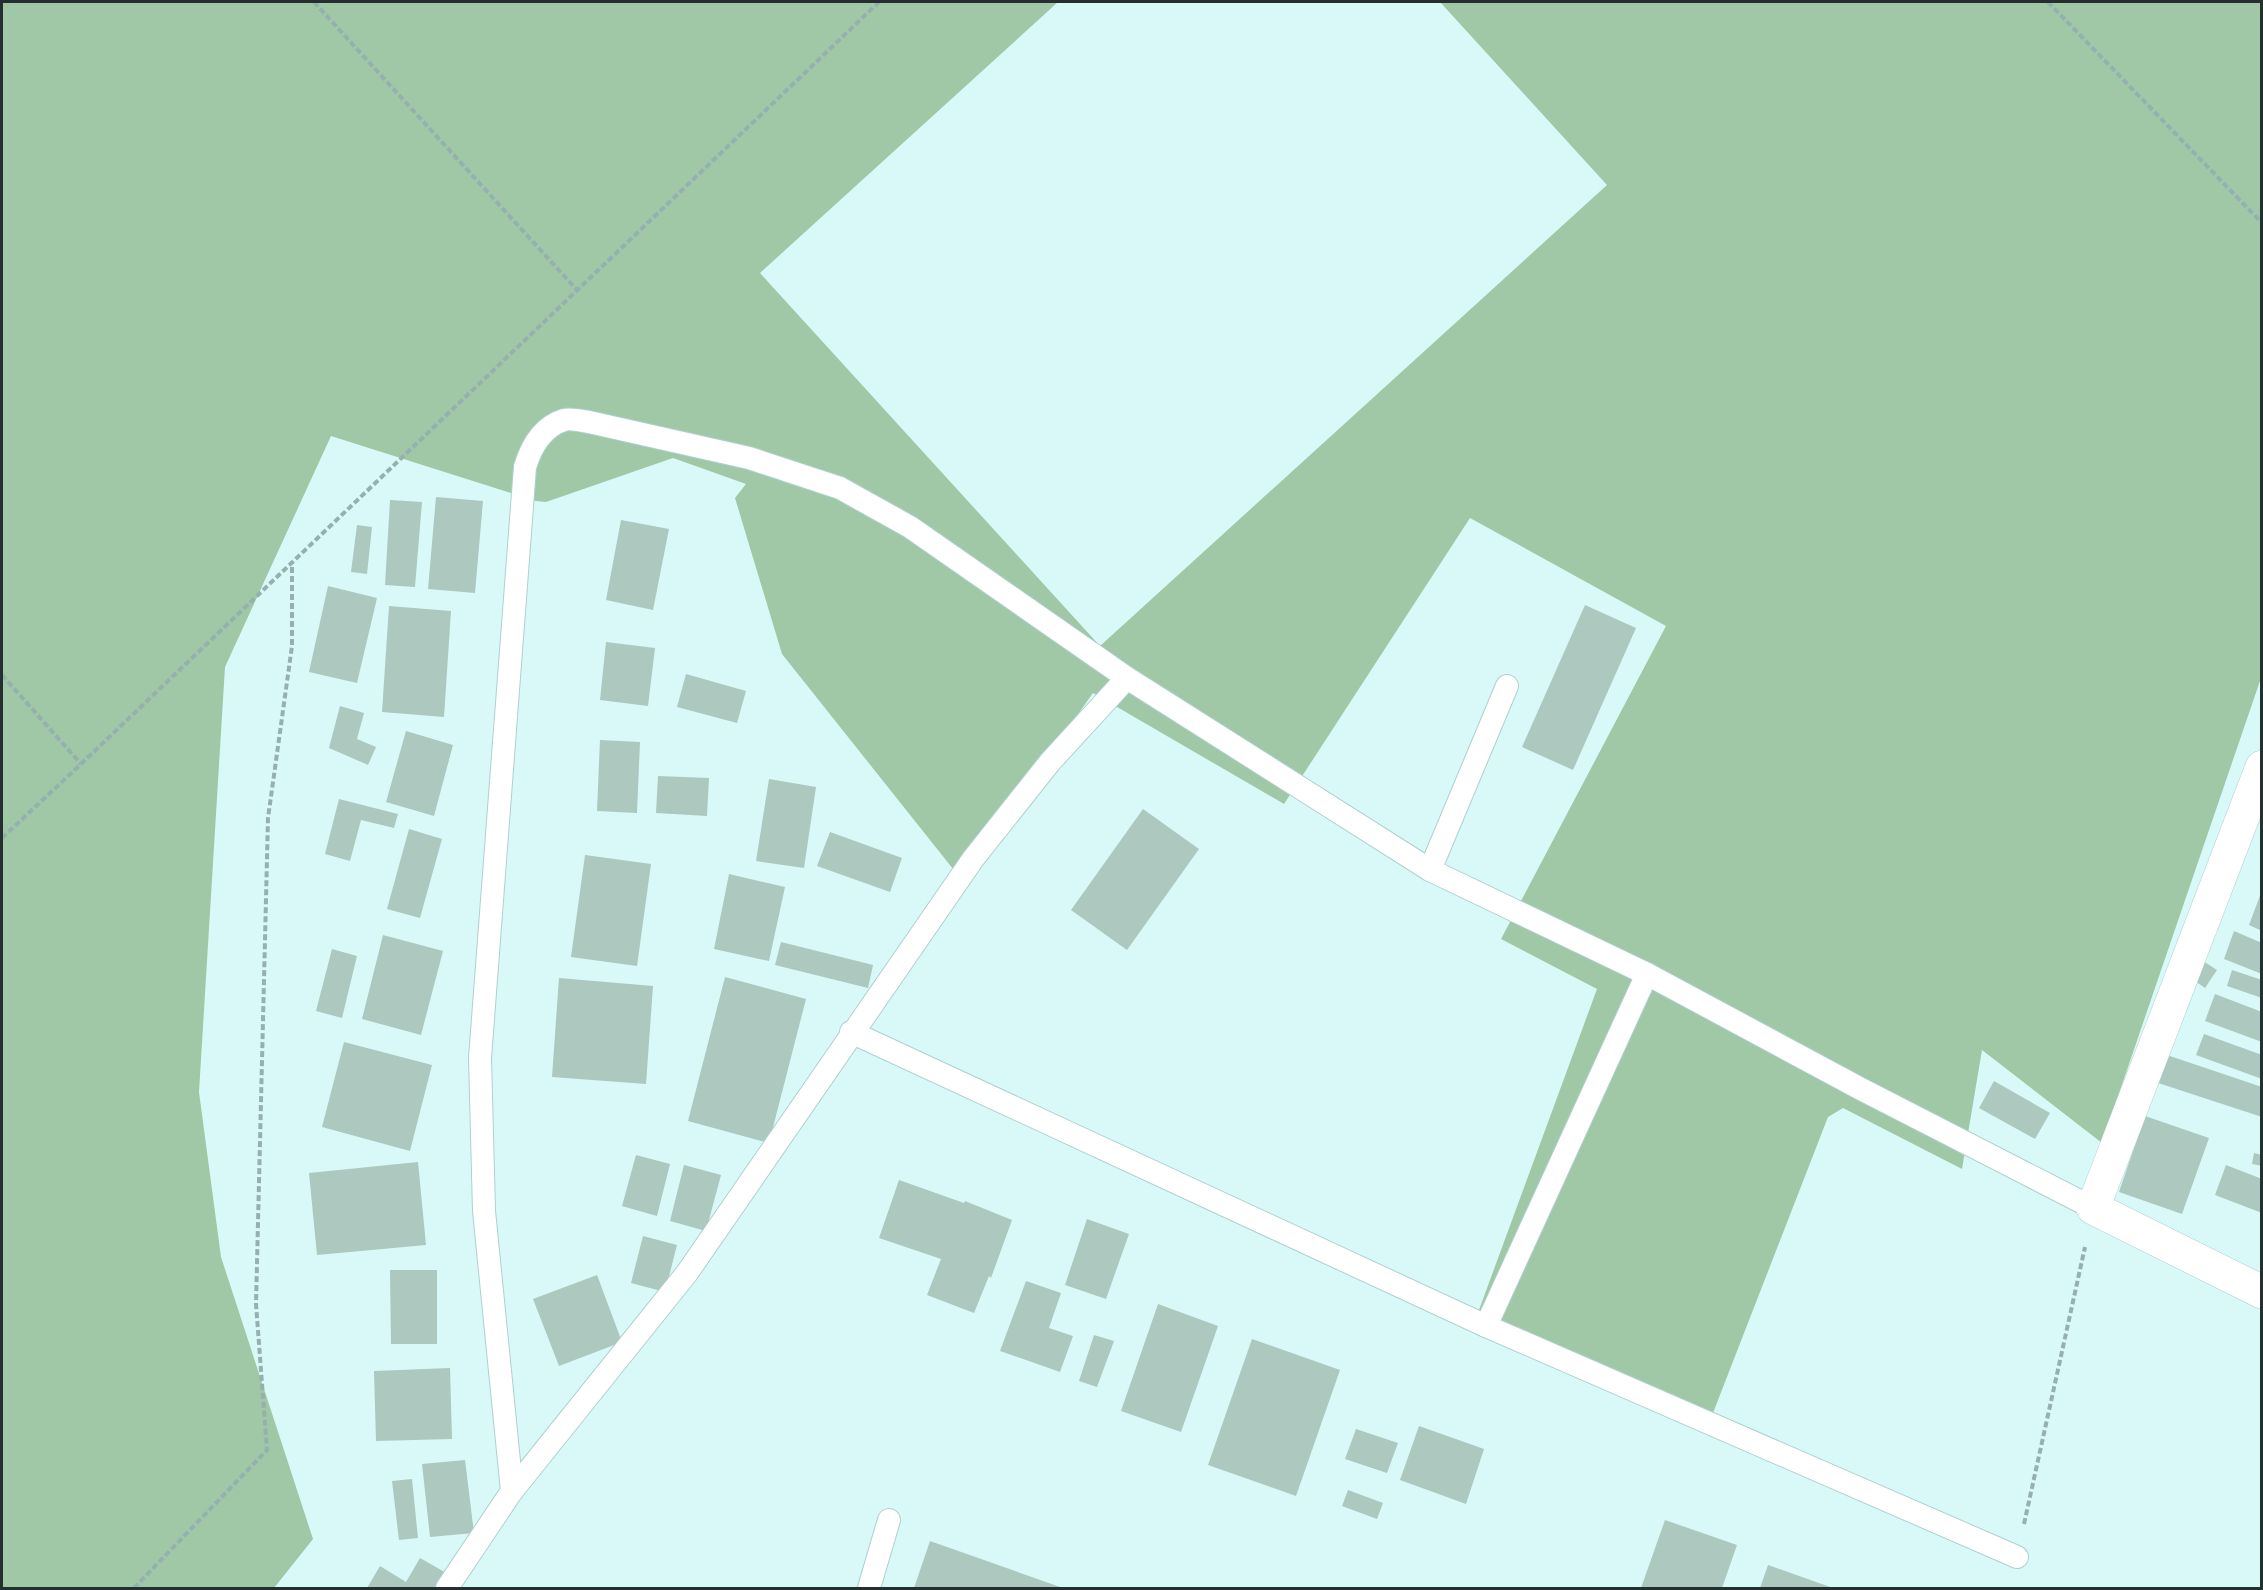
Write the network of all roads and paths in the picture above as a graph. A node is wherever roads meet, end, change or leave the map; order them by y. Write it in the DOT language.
graph roads {
  1 [pos="314,2"];
  2 [pos="879,2"];
  3 [pos="2048,2"];
  4 [pos="2262,223"];
  5 [pos="577,290"];
  6 [pos="292,563"];
  7 [pos="2,675"];
  8 [pos="1127,678"];
  9 [pos="1507,686"];
  10 [pos="81,764"];
  11 [pos="2262,767"];
  12 [pos="2,838"];
  13 [pos="1430,870"];
  14 [pos="1647,974"];
  15 [pos="851,1032"];
  16 [pos="2093,1208"];
  17 [pos="2262,1292"];
  18 [pos="1486,1326"];
  19 [pos="512,1491"];
  20 [pos="890,1520"];
  21 [pos="2017,1557"];
  22 [pos="134,1588"];
  23 [pos="447,1588"];
  24 [pos="869,1588"];
  1 -- 5 [label="path"];
  2 -- 5 [label="path"];
  3 -- 4 [label="path"];
  5 -- 6 [label="path"];
  6 -- 10 [label="path"];
  6 -- 22 [label="path"];
  7 -- 10 [label="path"];
  8 -- 13 [label="lane"];
  8 -- 15 [label="lane"];
  8 -- 19 [label="lane"];
  9 -- 13 [label="lane"];
  10 -- 12 [label="path"];
  11 -- 16 [label="street"];
  13 -- 14 [label="lane"];
  14 -- 16 [label="lane"];
  14 -- 18 [label="lane"];
  15 -- 18 [label="lane"];
  15 -- 19 [label="lane"];
  16 -- 17 [label="street"];
  16 -- 21 [label="path"];
  18 -- 21 [label="lane"];
  19 -- 23 [label="lane"];
  20 -- 24 [label="lane"];
}
